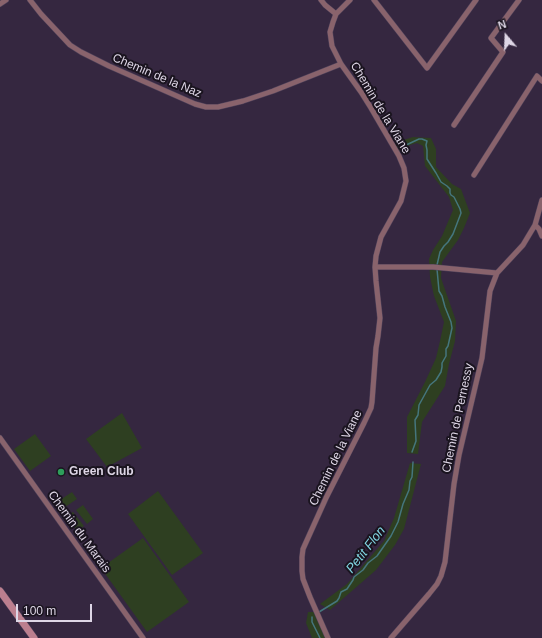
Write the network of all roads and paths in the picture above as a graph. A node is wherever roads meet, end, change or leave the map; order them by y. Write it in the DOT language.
graph roads {
  1 [pos="6,0"];
  2 [pos="30,0"];
  3 [pos="321,0"];
  4 [pos="350,0"];
  5 [pos="374,0"];
  6 [pos="476,0"];
  7 [pos="519,0"];
  8 [pos="0,4"];
  9 [pos="336,14"];
  10 [pos="341,64"];
  11 [pos="542,81"];
  12 [pos="454,125"];
  13 [pos="474,175"];
  14 [pos="542,200"];
  15 [pos="535,225"];
  16 [pos="542,236"];
  17 [pos="375,267"];
  18 [pos="497,273"];
  19 [pos="0,438"];
  20 [pos="0,591"];
  21 [pos="34,638"];
  22 [pos="143,638"];
  23 [pos="328,638"];
  24 [pos="391,638"];
  1 -- 8 [label="street"];
  2 -- 10 [label="street, Chemin de la Naz"];
  3 -- 9 [label="street"];
  4 -- 9 [label="street, Chemin de la Viane"];
  5 -- 6 [label="street"];
  7 -- 12 [label="street"];
  9 -- 10 [label="street, Chemin de la Viane"];
  10 -- 17 [label="street, Chemin de la Viane"];
  11 -- 13 [label="street"];
  14 -- 15 [label="street, Chemin de Pernessy"];
  15 -- 16 [label="street"];
  15 -- 18 [label="street, Chemin de Pernessy"];
  17 -- 18 [label="street"];
  17 -- 23 [label="street, Chemin de la Viane"];
  18 -- 24 [label="street, Chemin de Pernessy"];
  19 -- 22 [label="street, Chemin du Marais"];
  20 -- 21 [label="main road"];
}
